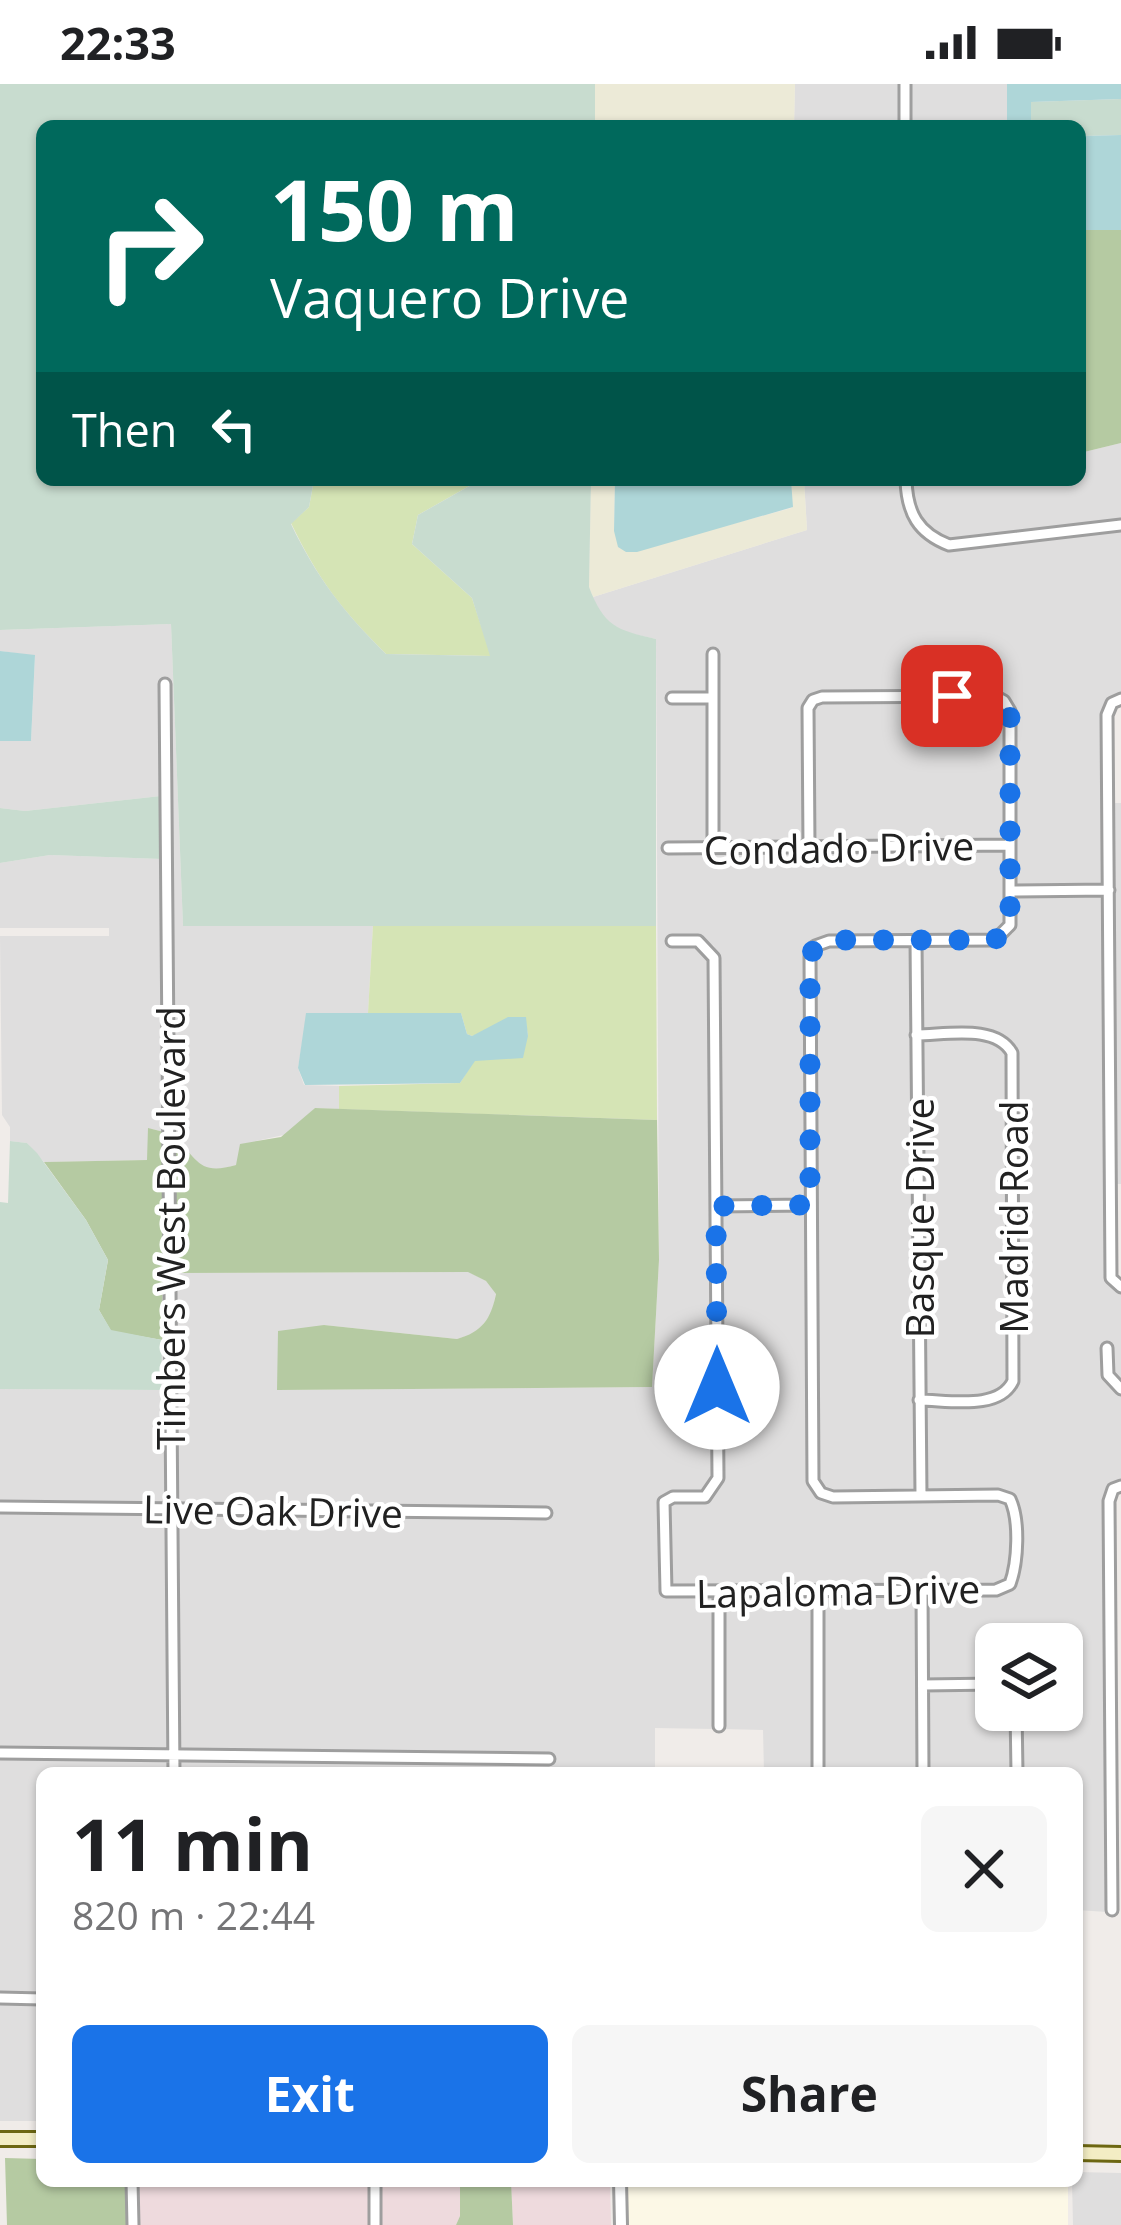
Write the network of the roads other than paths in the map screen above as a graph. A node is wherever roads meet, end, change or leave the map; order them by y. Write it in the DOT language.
graph roads {
  1 [pos="905,84"];
  2 [pos="905,120"];
  3 [pos="906,486"];
  4 [pos="1121,525"];
  5 [pos="712,654"];
  6 [pos="165,684"];
  7 [pos="672,698"];
  8 [pos="712,698"];
  9 [pos="1121,699"];
  10 [pos="1108,799"];
  11 [pos="1121,799"];
  12 [pos="1010,845"];
  13 [pos="809,847"];
  14 [pos="668,848"];
  15 [pos="713,848"];
  16 [pos="1109,890"];
  17 [pos="1011,891"];
  18 [pos="916,940"];
  19 [pos="672,941"];
  20 [pos="916,1035"];
  21 [pos="1116,1188"];
  22 [pos="810,1205"];
  23 [pos="716,1206"];
  24 [pos="1121,1287"];
  25 [pos="1108,1348"];
  26 [pos="1121,1389"];
  27 [pos="919,1400"];
  28 [pos="1117,1487"];
  29 [pos="921,1495"];
  30 [pos="0,1507"];
  31 [pos="171,1509"];
  32 [pos="546,1514"];
  33 [pos="1115,1578"];
  34 [pos="922,1590"];
  35 [pos="719,1592"];
  36 [pos="818,1592"];
  37 [pos="1115,1672"];
  38 [pos="975,1684"];
  39 [pos="923,1685"];
  40 [pos="719,1726"];
  41 [pos="1016,1731"];
  42 [pos="0,1753"];
  43 [pos="174,1755"];
  44 [pos="549,1760"];
  45 [pos="174,1767"];
  46 [pos="818,1767"];
  47 [pos="923,1767"];
  48 [pos="1016,1767"];
  49 [pos="1116,1767"];
  50 [pos="1116,1862"];
  51 [pos="1112,1910"];
  52 [pos="0,1998"];
  53 [pos="36,1999"];
  54 [pos="0,2139"];
  55 [pos="36,2139"];
  56 [pos="1083,2153"];
  57 [pos="1121,2154"];
  58 [pos="132,2187"];
  59 [pos="375,2187"];
  60 [pos="620,2187"];
  61 [pos="134,2225"];
  62 [pos="375,2225"];
  63 [pos="621,2225"];
  1 -- 2 [label="street"];
  3 -- 4 [label="street"];
  5 -- 8 [label="street"];
  6 -- 31 [label="street, Timbers West Boulevard"];
  7 -- 8 [label="street"];
  8 -- 15 [label="street"];
  9 -- 10 [label="street"];
  10 -- 11 [label="street"];
  10 -- 16 [label="street"];
  12 -- 13 [label="street, Condado Drive"];
  12 -- 13 [label="street"];
  12 -- 17 [label="street"];
  13 -- 15 [label="street, Condado Drive"];
  14 -- 15 [label="street, Condado Drive"];
  16 -- 17 [label="street"];
  16 -- 21 [label="street"];
  17 -- 18 [label="street"];
  18 -- 20 [label="street, Basque Drive"];
  18 -- 22 [label="street"];
  19 -- 23 [label="street"];
  20 -- 27 [label="street, Basque Drive"];
  20 -- 27 [label="street, Madrid Road"];
  21 -- 24 [label="street"];
  22 -- 23 [label="street"];
  22 -- 29 [label="street"];
  23 -- 35 [label="street, Lapaloma Drive"];
  25 -- 26 [label="street"];
  27 -- 29 [label="street, Basque Drive"];
  28 -- 33 [label="street"];
  29 -- 34 [label="street, Lapaloma Drive"];
  30 -- 31 [label="street, Live Oak Drive"];
  31 -- 32 [label="street, Live Oak Drive"];
  31 -- 43 [label="street, Timbers West Boulevard"];
  33 -- 37 [label="street"];
  34 -- 36 [label="street, Lapaloma Drive"];
  34 -- 39 [label="street"];
  35 -- 36 [label="street, Lapaloma Drive"];
  35 -- 40 [label="street"];
  36 -- 46 [label="street"];
  37 -- 49 [label="street"];
  38 -- 39 [label="street"];
  39 -- 47 [label="street"];
  41 -- 48 [label="street"];
  42 -- 43 [label="street"];
  43 -- 44 [label="street"];
  43 -- 45 [label="street, Timbers West Boulevard"];
  49 -- 50 [label="street"];
  50 -- 51 [label="street"];
  52 -- 53 [label="street"];
  54 -- 55 [label="main road"];
  56 -- 57 [label="main road"];
  58 -- 61 [label="street"];
  59 -- 62 [label="street"];
  60 -- 63 [label="street"];
}
